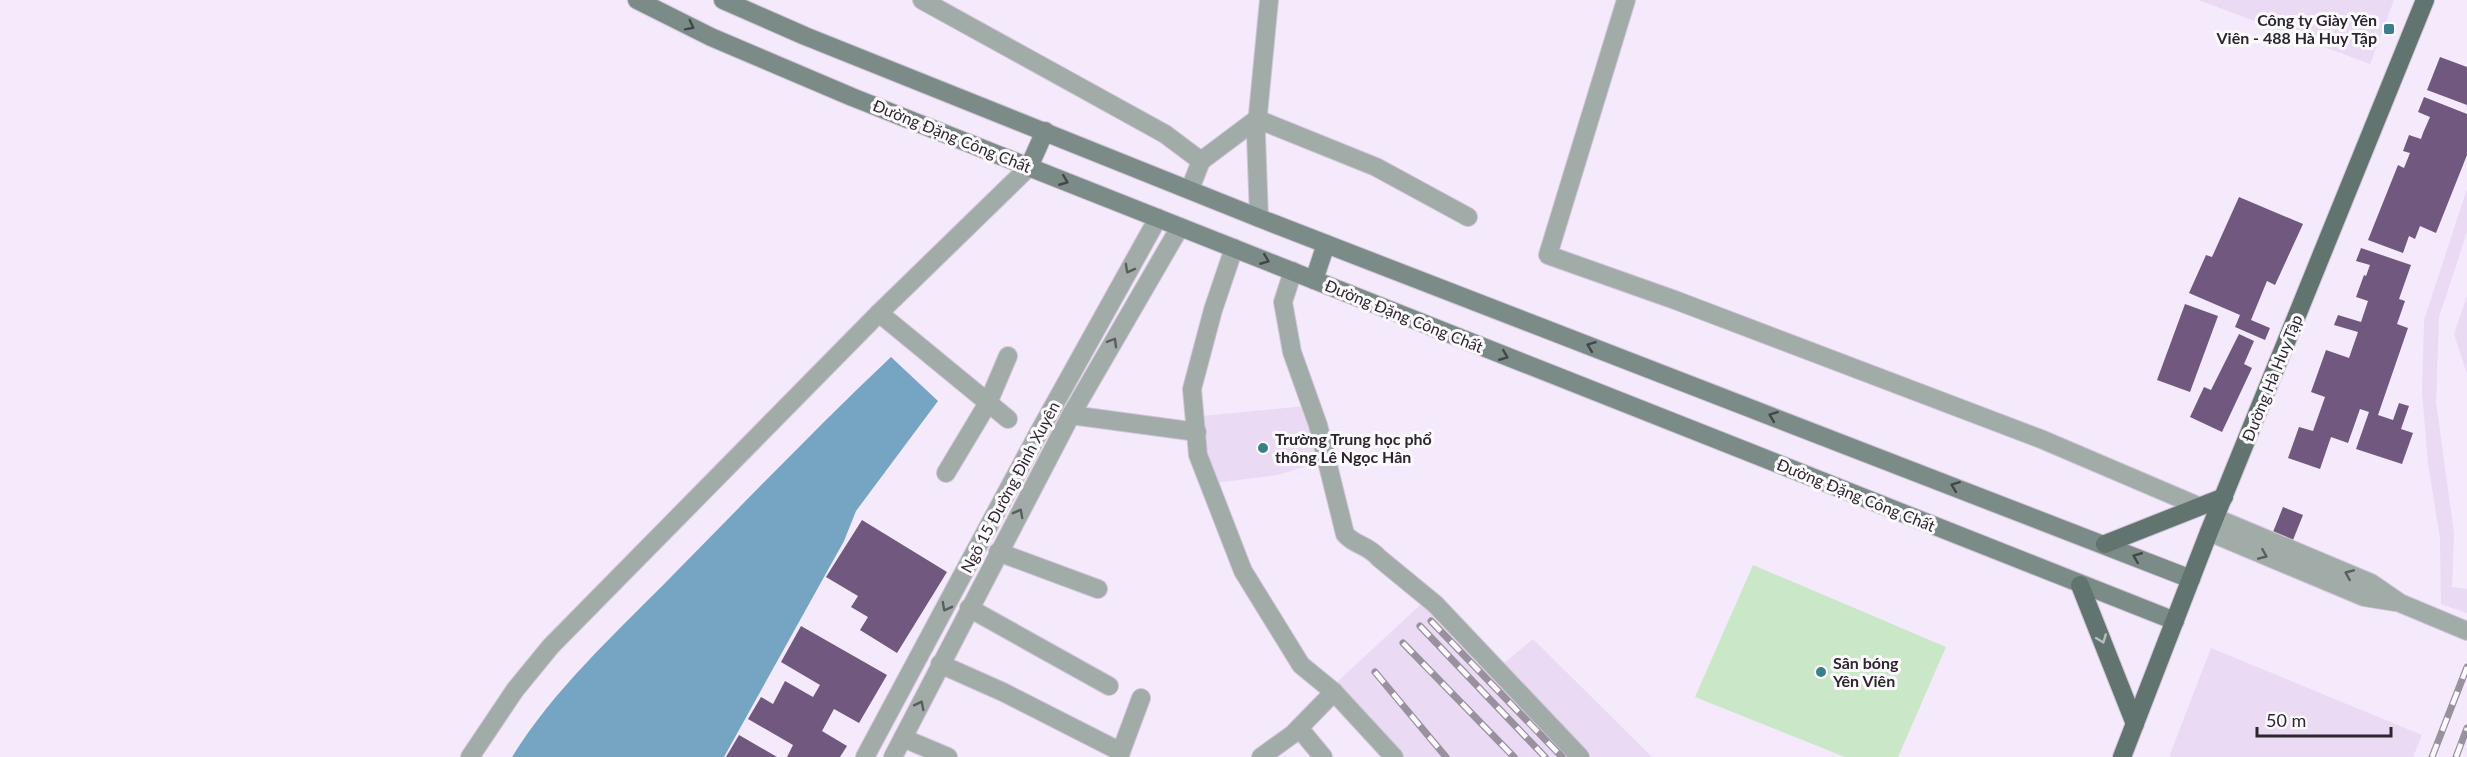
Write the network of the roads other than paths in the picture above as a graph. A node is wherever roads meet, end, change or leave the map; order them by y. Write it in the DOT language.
graph roads {
  1 [pos="638,0"];
  2 [pos="723,0"];
  3 [pos="922,0"];
  4 [pos="1269,0"];
  5 [pos="1626,0"];
  6 [pos="2425,0"];
  7 [pos="1257,119"];
  8 [pos="1045,131"];
  9 [pos="1201,161"];
  10 [pos="1029,167"];
  11 [pos="1190,189"];
  12 [pos="1468,217"];
  13 [pos="1158,218"];
  14 [pos="1259,218"];
  15 [pos="1180,226"];
  16 [pos="1326,244"];
  17 [pos="1234,248"];
  18 [pos="1293,271"];
  19 [pos="1314,280"];
  20 [pos="879,313"];
  21 [pos="1008,356"];
  22 [pos="988,403"];
  23 [pos="1071,415"];
  24 [pos="1008,419"];
  25 [pos="1197,432"];
  26 [pos="946,473"];
  27 [pos="2224,497"];
  28 [pos="2198,506"];
  29 [pos="2213,525"];
  30 [pos="2105,544"];
  31 [pos="998,552"];
  32 [pos="962,577"];
  33 [pos="2191,579"];
  34 [pos="2080,585"];
  35 [pos="980,587"];
  36 [pos="1098,588"];
  37 [pos="969,608"];
  38 [pos="2175,621"];
  39 [pos="2467,631"];
  40 [pos="940,664"];
  41 [pos="1109,686"];
  42 [pos="1334,692"];
  43 [pos="1141,698"];
  44 [pos="2135,724"];
  45 [pos="1299,728"];
  46 [pos="903,738"];
  47 [pos="1120,754"];
  48 [pos="470,757"];
  49 [pos="865,757"];
  50 [pos="893,757"];
  51 [pos="948,757"];
  52 [pos="1261,757"];
  53 [pos="1323,757"];
  54 [pos="1394,757"];
  55 [pos="1580,757"];
  56 [pos="2122,757"];
  1 -- 10 [label="main road, Đường Đặng Công Chất, one-way"];
  2 -- 8 [label="main road"];
  3 -- 9 [label="street"];
  4 -- 7 [label="street"];
  5 -- 28 [label="street"];
  6 -- 27 [label="main road, Đường Hà Huy Tập"];
  7 -- 9 [label="street"];
  7 -- 12 [label="street"];
  7 -- 14 [label="street"];
  8 -- 10 [label="main road"];
  8 -- 11 [label="main road"];
  9 -- 11 [label="street"];
  10 -- 13 [label="main road, Đường Đặng Công Chất, one-way"];
  10 -- 20 [label="street"];
  11 -- 14 [label="main road"];
  13 -- 15 [label="main road, Đường Đặng Công Chất"];
  13 -- 32 [label="street, Ngõ 15 Đường Đình Xuyên, one-way"];
  14 -- 16 [label="main road"];
  15 -- 17 [label="main road, Đường Đặng Công Chất"];
  23 -- 15 [label="street, Ngõ 15 Đường Đình Xuyên, one-way"];
  16 -- 19 [label="main road"];
  30 -- 16 [label="main road, one-way"];
  17 -- 18 [label="main road, Đường Đặng Công Chất, one-way"];
  17 -- 25 [label="street"];
  18 -- 19 [label="main road, Đường Đặng Công Chất"];
  18 -- 55 [label="street"];
  19 -- 34 [label="main road, Đường Đặng Công Chất, one-way"];
  20 -- 22 [label="street"];
  20 -- 48 [label="street"];
  21 -- 22 [label="street"];
  22 -- 24 [label="street"];
  22 -- 26 [label="street"];
  23 -- 25 [label="street"];
  31 -- 23 [label="street, Ngõ 15 Đường Đình Xuyên, one-way"];
  25 -- 42 [label="street"];
  27 -- 28 [label="main road"];
  27 -- 29 [label="main road, Đường Hà Huy Tập"];
  28 -- 30 [label="main road"];
  29 -- 33 [label="main road, Đường Hà Huy Tập"];
  29 -- 39 [label="street"];
  33 -- 30 [label="main road, one-way"];
  31 -- 35 [label="street, Ngõ 15 Đường Đình Xuyên"];
  31 -- 36 [label="street"];
  32 -- 35 [label="street"];
  32 -- 49 [label="street, Ngõ 15 Đường Đình Xuyên, one-way"];
  33 -- 38 [label="main road, Đường Hà Huy Tập"];
  34 -- 38 [label="main road, Đường Đặng Công Chất"];
  34 -- 44 [label="main road, one-way"];
  35 -- 37 [label="street, Ngõ 15 Đường Đình Xuyên"];
  37 -- 40 [label="street, Ngõ 15 Đường Đình Xuyên"];
  37 -- 41 [label="street"];
  38 -- 44 [label="main road, Đường Hà Huy Tập"];
  46 -- 40 [label="street, Ngõ 15 Đường Đình Xuyên, one-way"];
  40 -- 47 [label="street"];
  42 -- 45 [label="street"];
  42 -- 54 [label="street"];
  43 -- 47 [label="street"];
  44 -- 56 [label="main road, Đường Hà Huy Tập"];
  45 -- 52 [label="street"];
  45 -- 53 [label="street"];
  46 -- 50 [label="street, Ngõ 15 Đường Đình Xuyên"];
  46 -- 51 [label="street"];
}
